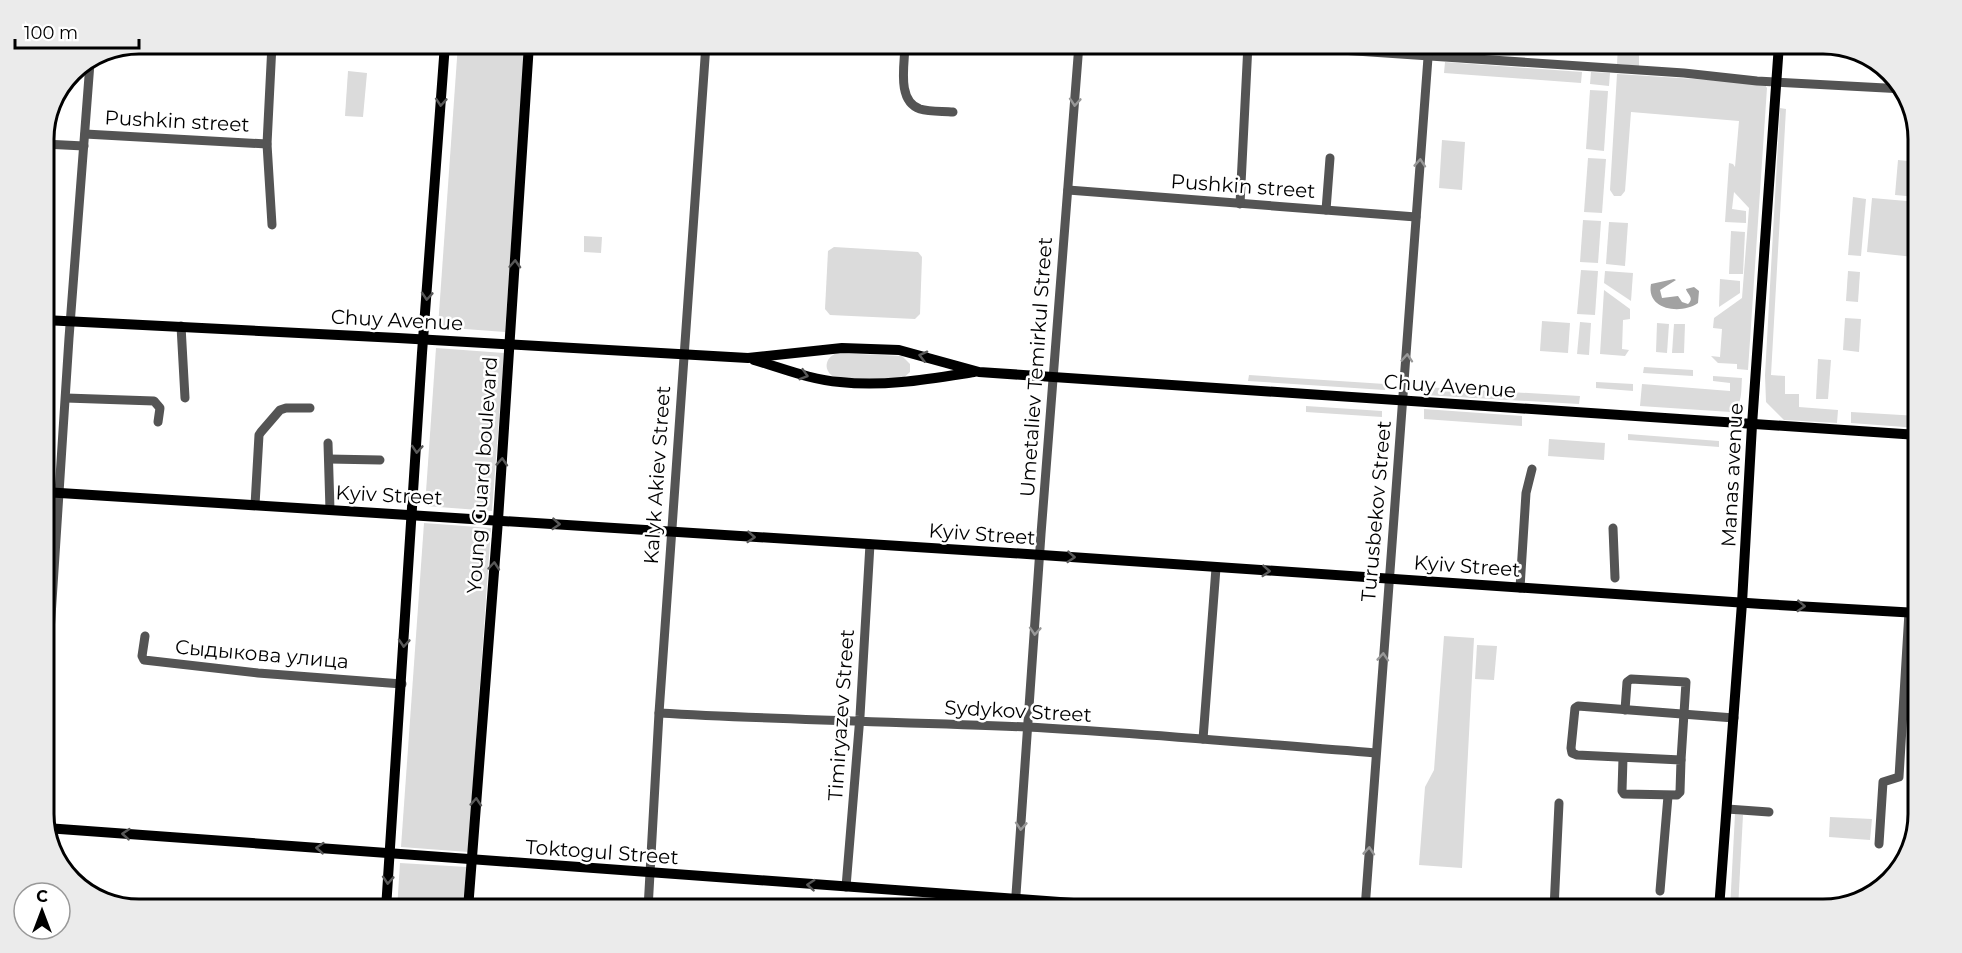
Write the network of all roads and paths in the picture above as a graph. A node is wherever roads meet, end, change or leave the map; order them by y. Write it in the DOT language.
graph roads {
  1 [pos="272,54"];
  2 [pos="444,54"];
  3 [pos="528,54"];
  4 [pos="705,54"];
  5 [pos="905,54"];
  6 [pos="1078,54"];
  7 [pos="1248,54"];
  8 [pos="1399,54"];
  9 [pos="1778,54"];
  10 [pos="1428,56"];
  11 [pos="90,70"];
  12 [pos="1777,81"];
  13 [pos="1891,88"];
  14 [pos="953,112"];
  15 [pos="85,134"];
  16 [pos="54,144"];
  17 [pos="267,144"];
  18 [pos="84,146"];
  19 [pos="1330,158"];
  20 [pos="1068,190"];
  21 [pos="1240,204"];
  22 [pos="1326,210"];
  23 [pos="1416,217"];
  24 [pos="272,225"];
  25 [pos="54,320"];
  26 [pos="71,321"];
  27 [pos="181,326"];
  28 [pos="424,339"];
  29 [pos="510,345"];
  30 [pos="683,354"];
  31 [pos="748,358"];
  32 [pos="979,372"];
  33 [pos="1053,377"];
  34 [pos="66,398"];
  35 [pos="185,399"];
  36 [pos="1403,401"];
  37 [pos="310,408"];
  38 [pos="158,422"];
  39 [pos="1752,425"];
  40 [pos="1908,434"];
  41 [pos="328,443"];
  42 [pos="329,459"];
  43 [pos="380,460"];
  44 [pos="1532,469"];
  45 [pos="54,493"];
  46 [pos="60,493"];
  47 [pos="255,505"];
  48 [pos="330,510"];
  49 [pos="413,515"];
  50 [pos="498,520"];
  51 [pos="1613,528"];
  52 [pos="671,531"];
  53 [pos="870,544"];
  54 [pos="1040,555"];
  55 [pos="1216,568"];
  56 [pos="1615,578"];
  57 [pos="1388,579"];
  58 [pos="54,580"];
  59 [pos="1520,588"];
  60 [pos="1743,603"];
  61 [pos="1908,613"];
  62 [pos="145,636"];
  63 [pos="1908,679"];
  64 [pos="402,684"];
  65 [pos="1625,710"];
  66 [pos="658,712"];
  67 [pos="1685,714"];
  68 [pos="1734,717"];
  69 [pos="860,722"];
  70 [pos="1028,728"];
  71 [pos="1203,739"];
  72 [pos="1376,753"];
  73 [pos="1623,758"];
  74 [pos="1681,760"];
  75 [pos="1668,796"];
  76 [pos="1559,803"];
  77 [pos="1727,809"];
  78 [pos="1769,812"];
  79 [pos="56,829"];
  80 [pos="1878,844"];
  81 [pos="390,854"];
  82 [pos="471,860"];
  83 [pos="650,873"];
  84 [pos="846,887"];
  85 [pos="1660,891"];
  86 [pos="387,899"];
  87 [pos="469,899"];
  88 [pos="649,899"];
  89 [pos="965,899"];
  90 [pos="1015,899"];
  91 [pos="1366,899"];
  92 [pos="1554,899"];
  93 [pos="1720,899"];
  1 -- 17 [label="street"];
  2 -- 28 [label="main road, one-way"];
  29 -- 3 [label="main road, Young Guard boulevard, one-way"];
  4 -- 30 [label="street, Kalyk Akiev Street"];
  5 -- 14 [label="street"];
  6 -- 20 [label="street, Umetaliev Temirkul Street, one-way"];
  7 -- 21 [label="street"];
  8 -- 10 [label="street"];
  9 -- 12 [label="main road, Manas avenue"];
  10 -- 12 [label="street"];
  23 -- 10 [label="street, Turusbekov Street, one-way"];
  11 -- 15 [label="street"];
  12 -- 13 [label="street"];
  12 -- 39 [label="main road, Manas avenue"];
  15 -- 17 [label="street, Pushkin street"];
  15 -- 18 [label="street"];
  16 -- 18 [label="street, Pushkin street"];
  17 -- 24 [label="street"];
  18 -- 26 [label="street"];
  19 -- 22 [label="street"];
  20 -- 21 [label="street, Pushkin street"];
  20 -- 33 [label="street, Umetaliev Temirkul Street"];
  21 -- 22 [label="street, Pushkin street"];
  22 -- 23 [label="street, Pushkin street"];
  36 -- 23 [label="street, Turusbekov Street, one-way"];
  25 -- 26 [label="main road, Chuy Avenue"];
  26 -- 27 [label="main road, Chuy Avenue"];
  26 -- 34 [label="street"];
  27 -- 28 [label="main road, Chuy Avenue"];
  27 -- 35 [label="street"];
  28 -- 29 [label="main road, Chuy Avenue"];
  28 -- 49 [label="main road, one-way"];
  29 -- 30 [label="main road, Chuy Avenue"];
  50 -- 29 [label="main road, Young Guard boulevard, one-way"];
  30 -- 31 [label="main road, Chuy Avenue"];
  30 -- 52 [label="street, Kalyk Akiev Street"];
  32 -- 31 [label="main road, Chuy Avenue, one-way"];
  31 -- 32 [label="main road, Chuy Avenue, one-way"];
  32 -- 33 [label="main road, Chuy Avenue"];
  33 -- 36 [label="main road, Chuy Avenue"];
  33 -- 54 [label="street, Umetaliev Temirkul Street"];
  34 -- 38 [label="street"];
  34 -- 46 [label="street"];
  36 -- 39 [label="main road, Chuy Avenue"];
  36 -- 57 [label="street, Turusbekov Street"];
  37 -- 47 [label="street"];
  39 -- 40 [label="main road, Chuy Avenue"];
  39 -- 60 [label="main road, Manas avenue"];
  41 -- 42 [label="street"];
  42 -- 43 [label="street"];
  42 -- 48 [label="street"];
  44 -- 59 [label="street"];
  45 -- 46 [label="main road, Kyiv Street"];
  46 -- 47 [label="main road, Kyiv Street"];
  46 -- 58 [label="street"];
  47 -- 48 [label="main road, Kyiv Street"];
  48 -- 49 [label="main road, Kyiv Street"];
  49 -- 50 [label="main road, Kyiv Street"];
  49 -- 64 [label="main road, one-way"];
  50 -- 52 [label="main road, Kyiv Street, one-way"];
  82 -- 50 [label="main road, Young Guard boulevard, one-way"];
  51 -- 56 [label="street"];
  52 -- 53 [label="main road, Kyiv Street, one-way"];
  52 -- 66 [label="street, Kalyk Akiev Street"];
  53 -- 54 [label="main road, Kyiv Street"];
  53 -- 69 [label="street, Timiryazev Street"];
  54 -- 55 [label="main road, Kyiv Street, one-way"];
  54 -- 70 [label="street, Umetaliev Temirkul Street, one-way"];
  55 -- 57 [label="main road, Kyiv Street, one-way"];
  55 -- 71 [label="street"];
  57 -- 59 [label="main road, Kyiv Street"];
  72 -- 57 [label="street, Turusbekov Street, one-way"];
  59 -- 60 [label="main road, Kyiv Street"];
  60 -- 61 [label="main road, Kyiv Street, one-way"];
  60 -- 68 [label="main road, Manas avenue"];
  62 -- 64 [label="street, Сыдыкова улица"];
  63 -- 80 [label="street"];
  64 -- 81 [label="main road"];
  65 -- 67 [label="street"];
  65 -- 67 [label="street"];
  65 -- 73 [label="street"];
  66 -- 69 [label="street, Sydykov Street"];
  66 -- 83 [label="street, Kalyk Akiev Street"];
  67 -- 68 [label="street"];
  67 -- 74 [label="street"];
  68 -- 77 [label="main road, Manas avenue"];
  69 -- 70 [label="street, Sydykov Street"];
  69 -- 84 [label="street, Timiryazev Street"];
  70 -- 71 [label="street, Sydykov Street"];
  70 -- 90 [label="street, Umetaliev Temirkul Street, one-way"];
  71 -- 72 [label="street, Sydykov Street"];
  91 -- 72 [label="street, Turusbekov Street, one-way"];
  73 -- 74 [label="street"];
  73 -- 75 [label="street"];
  74 -- 75 [label="street"];
  75 -- 85 [label="street"];
  76 -- 92 [label="street"];
  77 -- 78 [label="street"];
  77 -- 93 [label="main road, Manas avenue"];
  81 -- 79 [label="main road, Toktogul Street, one-way"];
  81 -- 82 [label="main road, Toktogul Street"];
  81 -- 86 [label="main road, one-way"];
  82 -- 83 [label="main road, Toktogul Street"];
  82 -- 87 [label="main road, Young Guard boulevard"];
  84 -- 83 [label="main road, Toktogul Street, one-way"];
  83 -- 88 [label="street, Kalyk Akiev Street"];
  84 -- 89 [label="main road, Toktogul Street"];
}
